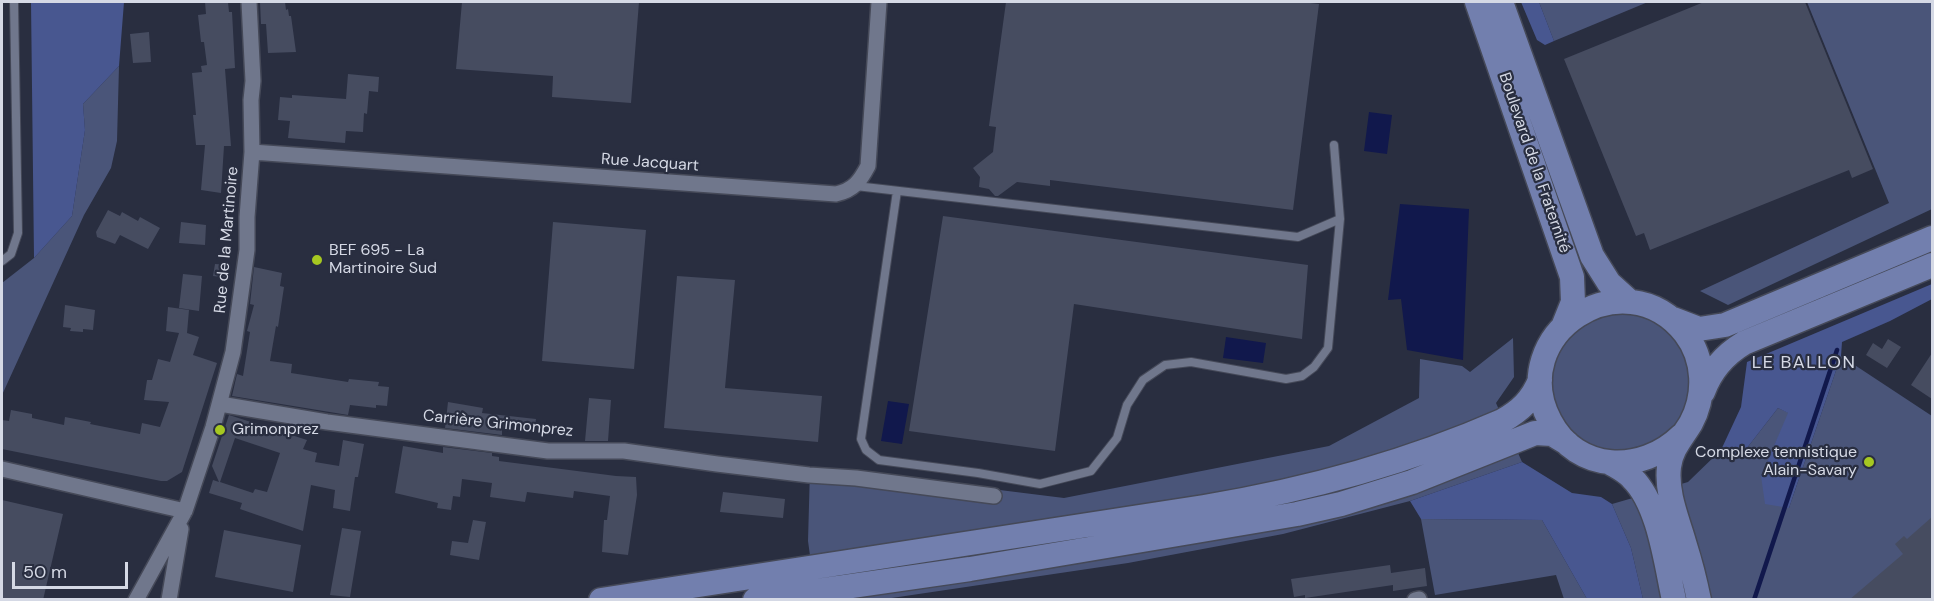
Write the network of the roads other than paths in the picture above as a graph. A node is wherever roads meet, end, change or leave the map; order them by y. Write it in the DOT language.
graph roads {
  1 [pos="14,2"];
  2 [pos="249,2"];
  3 [pos="879,2"];
  4 [pos="1477,2"];
  5 [pos="1502,2"];
  6 [pos="1334,145"];
  7 [pos="252,152"];
  8 [pos="856,186"];
  9 [pos="897,191"];
  10 [pos="1340,219"];
  11 [pos="1932,238"];
  12 [pos="2,261"];
  13 [pos="1932,265"];
  14 [pos="1630,302"];
  15 [pos="1668,316"];
  16 [pos="1563,327"];
  17 [pos="1540,380"];
  18 [pos="1700,400"];
  19 [pos="220,404"];
  20 [pos="1681,436"];
  21 [pos="1567,443"];
  22 [pos="1609,462"];
  23 [pos="2,469"];
  24 [pos="994,496"];
  25 [pos="185,511"];
  26 [pos="1419,599"];
  27 [pos="136,600"];
  28 [pos="169,600"];
  29 [pos="601,600"];
  30 [pos="755,600"];
  31 [pos="1415,600"];
  32 [pos="1674,600"];
  33 [pos="1699,600"];
  1 -- 12 [label="lane"];
  2 -- 7 [label="street, Rue de la Martinoire"];
  3 -- 8 [label="street"];
  4 -- 16 [label="main road, Boulevard de la Fraternité"];
  5 -- 14 [label="main road, Boulevard de la Fraternité"];
  6 -- 10 [label="lane"];
  7 -- 8 [label="street, Rue Jacquart"];
  7 -- 19 [label="street, Rue de la Martinoire"];
  8 -- 9 [label="lane"];
  9 -- 10 [label="lane"];
  9 -- 10 [label="lane"];
  11 -- 15 [label="main road"];
  13 -- 18 [label="main road"];
  14 -- 15 [label="main road"];
  14 -- 16 [label="main road"];
  15 -- 18 [label="main road"];
  16 -- 17 [label="main road"];
  17 -- 21 [label="main road"];
  17 -- 29 [label="main road"];
  18 -- 20 [label="main road"];
  19 -- 24 [label="street, Carrière Grimonprez"];
  19 -- 25 [label="street, Rue de la Martinoire"];
  20 -- 22 [label="main road"];
  20 -- 33 [label="main road"];
  21 -- 22 [label="main road"];
  21 -- 30 [label="main road"];
  22 -- 32 [label="main road"];
  23 -- 25 [label="street"];
  25 -- 27 [label="street, Rue de la Martinoire"];
  25 -- 28 [label="street, Rue de la Martinoire"];
  26 -- 31 [label="street"];
}
